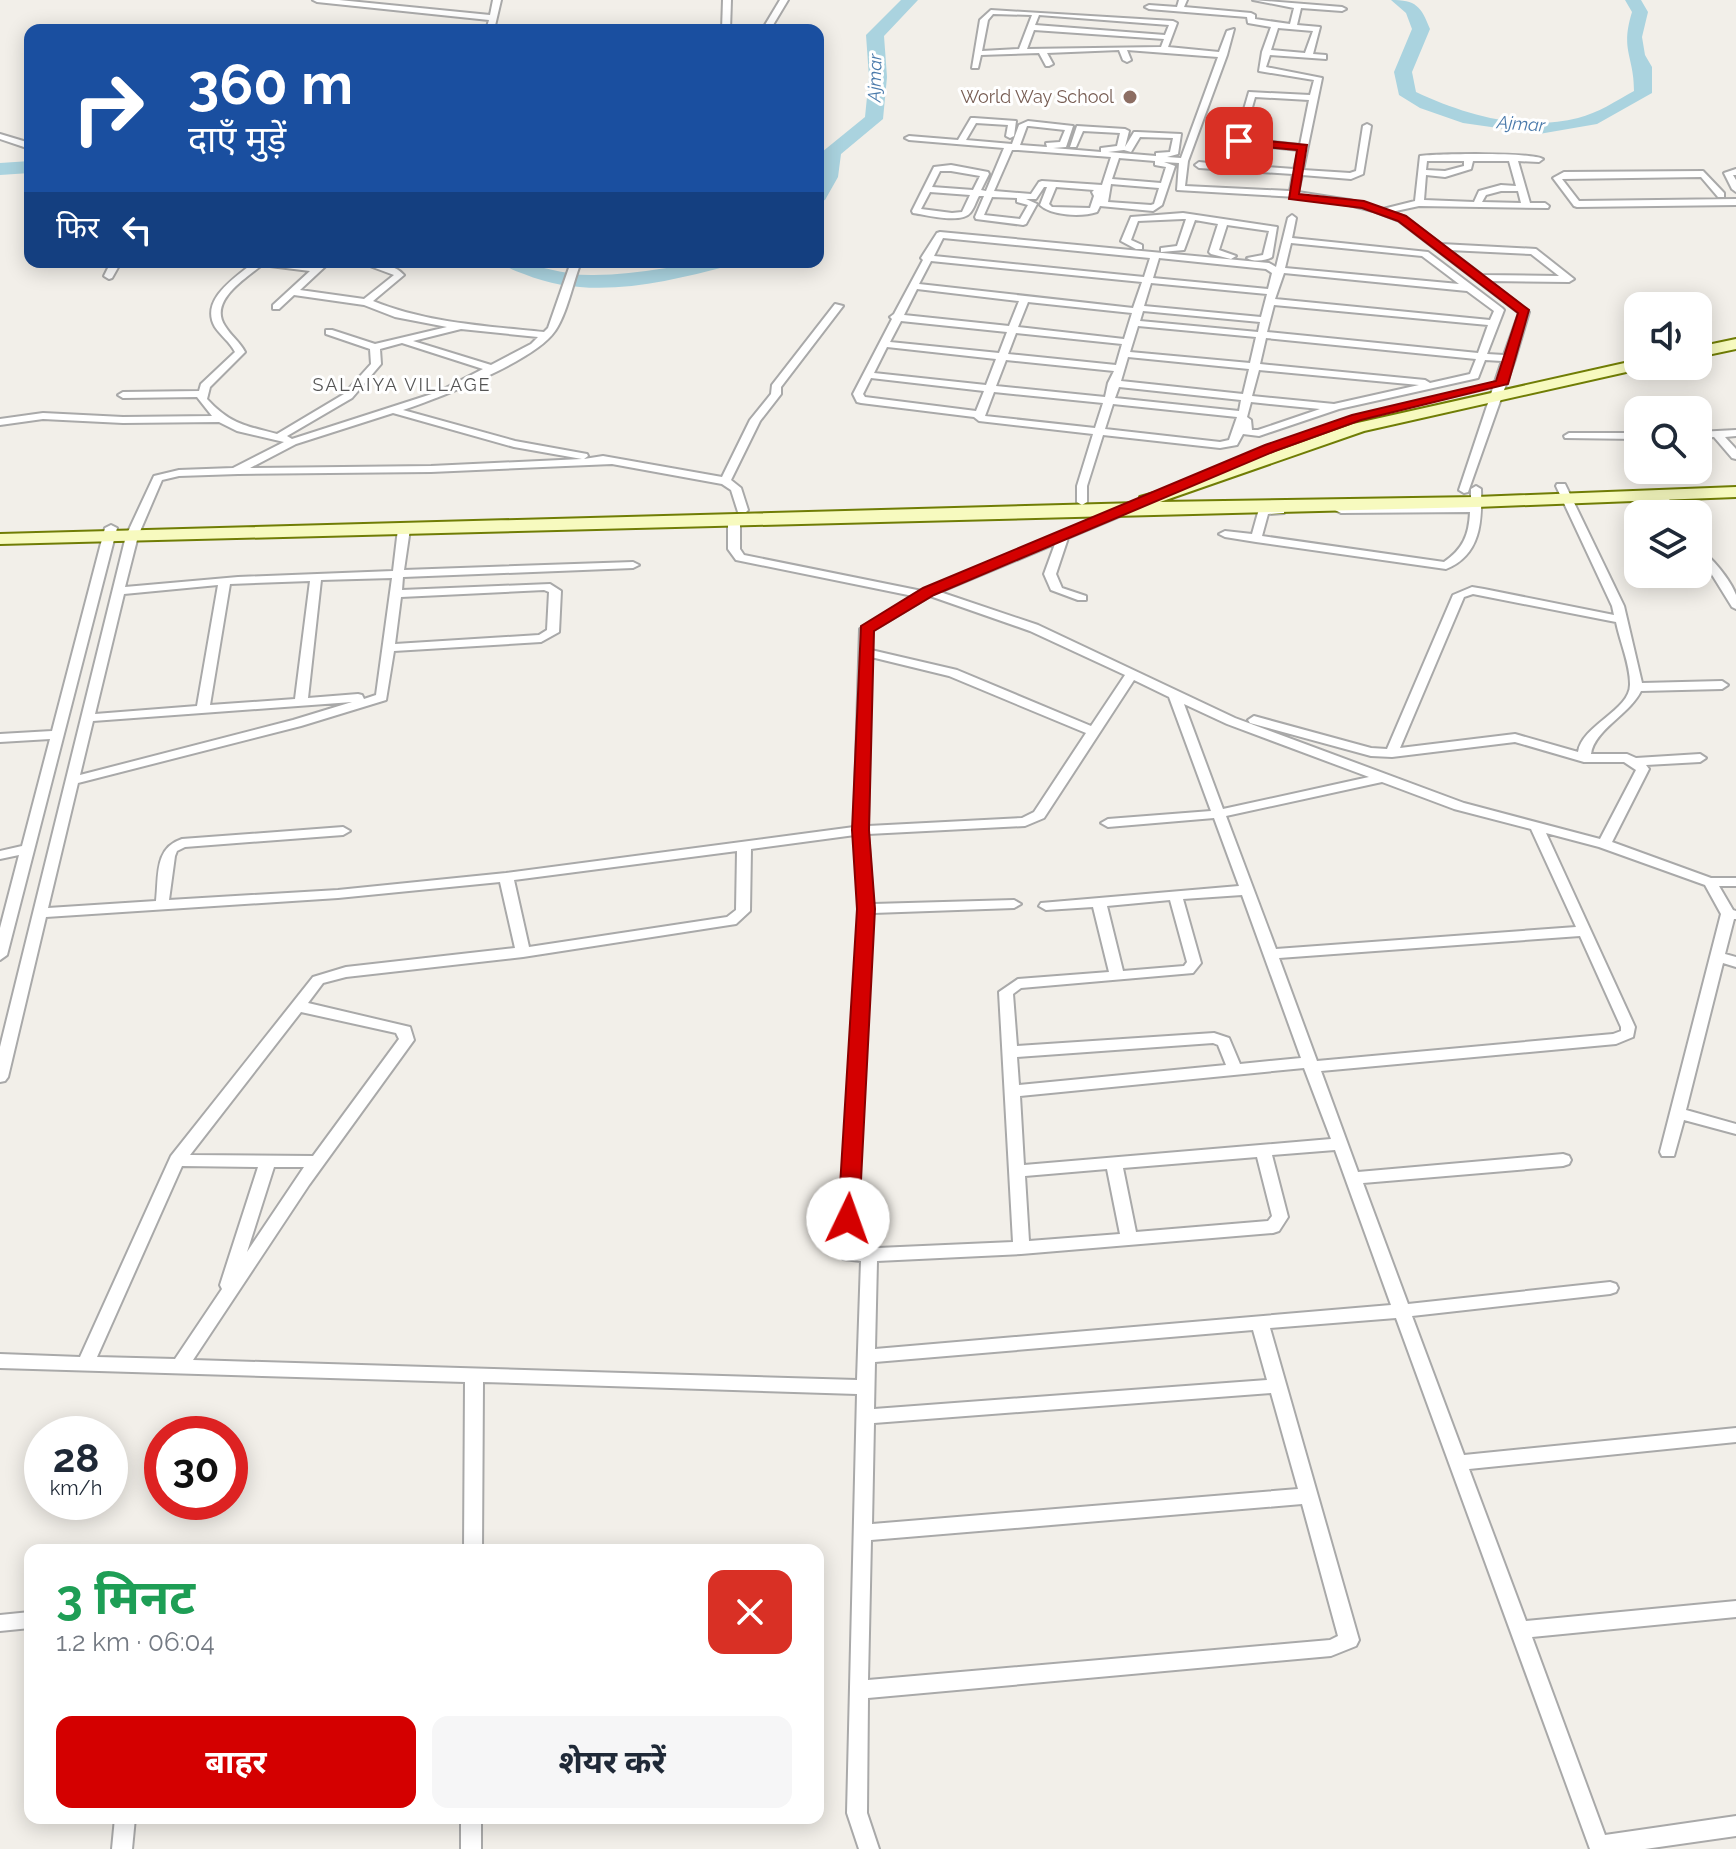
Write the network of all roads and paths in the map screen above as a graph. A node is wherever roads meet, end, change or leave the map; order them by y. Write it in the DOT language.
graph roads {
  1 [pos="317,0"];
  2 [pos="497,0"];
  3 [pos="727,0"];
  4 [pos="784,0"];
  5 [pos="793,0"];
  6 [pos="1183,0"];
  7 [pos="1257,1"];
  8 [pos="1298,6"];
  9 [pos="1149,7"];
  10 [pos="1180,9"];
  11 [pos="1342,9"];
  12 [pos="1036,13"];
  13 [pos="1251,15"];
  14 [pos="493,18"];
  15 [pos="492,24"];
  16 [pos="726,24"];
  17 [pos="770,24"];
  18 [pos="779,24"];
  19 [pos="1275,25"];
  20 [pos="1293,26"];
  21 [pos="1030,27"];
  22 [pos="1231,31"];
  23 [pos="1168,37"];
  24 [pos="1122,48"];
  25 [pos="978,49"];
  26 [pos="1164,49"];
  27 [pos="1022,50"];
  28 [pos="1042,51"];
  29 [pos="1266,52"];
  30 [pos="1223,55"];
  31 [pos="1308,56"];
  32 [pos="1323,57"];
  33 [pos="1127,60"];
  34 [pos="1049,64"];
  35 [pos="975,66"];
  36 [pos="1314,98"];
  37 [pos="1367,126"];
  38 [pos="0,136"];
  39 [pos="909,138"];
  40 [pos="961,140"];
  41 [pos="1239,141"];
  42 [pos="24,144"];
  43 [pos="1013,146"];
  44 [pos="1303,148"];
  45 [pos="1071,150"];
  46 [pos="1121,156"];
  47 [pos="1469,158"];
  48 [pos="1513,158"];
  49 [pos="1539,159"];
  50 [pos="1184,161"];
  51 [pos="1199,165"];
  52 [pos="1231,168"];
  53 [pos="987,169"];
  54 [pos="999,171"];
  55 [pos="1422,172"];
  56 [pos="1736,172"];
  57 [pos="1298,173"];
  58 [pos="1723,176"];
  59 [pos="1709,177"];
  60 [pos="1106,185"];
  61 [pos="1052,186"];
  62 [pos="1164,186"];
  63 [pos="927,189"];
  64 [pos="1522,189"];
  65 [pos="1736,189"];
  66 [pos="977,193"];
  67 [pos="989,196"];
  68 [pos="1293,196"];
  69 [pos="1728,200"];
  70 [pos="1419,203"];
  71 [pos="1477,204"];
  72 [pos="1187,205"];
  73 [pos="1526,206"];
  74 [pos="1545,206"];
  75 [pos="1384,211"];
  76 [pos="1292,218"];
  77 [pos="1223,223"];
  78 [pos="1287,240"];
  79 [pos="1439,247"];
  80 [pos="1156,254"];
  81 [pos="926,258"];
  82 [pos="113,268"];
  83 [pos="252,268"];
  84 [pos="319,268"];
  85 [pos="386,268"];
  86 [pos="574,268"];
  87 [pos="1280,270"];
  88 [pos="109,276"];
  89 [pos="1479,278"];
  90 [pos="1147,281"];
  91 [pos="913,286"];
  92 [pos="1470,288"];
  93 [pos="292,292"];
  94 [pos="1272,297"];
  95 [pos="1024,299"];
  96 [pos="366,302"];
  97 [pos="838,306"];
  98 [pos="276,307"];
  99 [pos="1137,310"];
  100 [pos="895,317"];
  101 [pos="1265,320"];
  102 [pos="1133,323"];
  103 [pos="1494,323"];
  104 [pos="461,326"];
  105 [pos="1010,330"];
  106 [pos="329,332"];
  107 [pos="550,332"];
  108 [pos="1263,335"];
  109 [pos="1736,335"];
  110 [pos="402,340"];
  111 [pos="1712,340"];
  112 [pos="1127,342"];
  113 [pos="882,344"];
  114 [pos="1736,344"];
  115 [pos="375,347"];
  116 [pos="1712,349"];
  117 [pos="1123,354"];
  118 [pos="1001,355"];
  119 [pos="1484,356"];
  120 [pos="1510,359"];
  121 [pos="1624,359"];
  122 [pos="1256,366"];
  123 [pos="1624,367"];
  124 [pos="1118,368"];
  125 [pos="492,369"];
  126 [pos="867,375"];
  127 [pos="1113,383"];
  128 [pos="1436,384"];
  129 [pos="990,386"];
  130 [pos="1500,389"];
  131 [pos="203,394"];
  132 [pos="123,395"];
  133 [pos="1249,398"];
  134 [pos="1108,400"];
  135 [pos="1336,407"];
  136 [pos="393,410"];
  137 [pos="980,415"];
  138 [pos="1243,415"];
  139 [pos="218,419"];
  140 [pos="0,422"];
  141 [pos="1100,432"];
  142 [pos="1736,433"];
  143 [pos="1712,435"];
  144 [pos="1718,435"];
  145 [pos="1569,436"];
  146 [pos="1624,436"];
  147 [pos="279,437"];
  148 [pos="292,442"];
  149 [pos="1736,456"];
  150 [pos="611,461"];
  151 [pos="235,471"];
  152 [pos="725,481"];
  153 [pos="1736,483"];
  154 [pos="1564,492"];
  155 [pos="1736,492"];
  156 [pos="1661,495"];
  157 [pos="1473,498"];
  158 [pos="1151,499"];
  159 [pos="1664,500"];
  160 [pos="1082,502"];
  161 [pos="1130,508"];
  162 [pos="738,515"];
  163 [pos="711,516"];
  164 [pos="0,529"];
  165 [pos="404,529"];
  166 [pos="109,532"];
  167 [pos="134,532"];
  168 [pos="1225,534"];
  169 [pos="1063,536"];
  170 [pos="0,539"];
  171 [pos="1256,539"];
  172 [pos="633,565"];
  173 [pos="1712,566"];
  174 [pos="398,572"];
  175 [pos="316,576"];
  176 [pos="225,581"];
  177 [pos="119,591"];
  178 [pos="395,594"];
  179 [pos="926,594"];
  180 [pos="1082,598"];
  181 [pos="1736,605"];
  182 [pos="1622,620"];
  183 [pos="388,648"];
  184 [pos="866,652"];
  185 [pos="1131,675"];
  186 [pos="1722,685"];
  187 [pos="1637,687"];
  188 [pos="1175,695"];
  189 [pos="382,697"];
  190 [pos="301,701"];
  191 [pos="1215,708"];
  192 [pos="203,710"];
  193 [pos="88,718"];
  194 [pos="1092,731"];
  195 [pos="57,735"];
  196 [pos="0,738"];
  197 [pos="1392,753"];
  198 [pos="1584,758"];
  199 [pos="1700,758"];
  200 [pos="1636,762"];
  201 [pos="1385,777"];
  202 [pos="72,781"];
  203 [pos="1218,814"];
  204 [pos="1108,823"];
  205 [pos="1537,827"];
  206 [pos="861,830"];
  207 [pos="343,831"];
  208 [pos="1604,844"];
  209 [pos="744,845"];
  210 [pos="27,849"];
  211 [pos="0,855"];
  212 [pos="506,877"];
  213 [pos="1710,882"];
  214 [pos="1736,882"];
  215 [pos="1246,890"];
  216 [pos="1175,895"];
  217 [pos="1099,901"];
  218 [pos="1014,904"];
  219 [pos="162,905"];
  220 [pos="1046,906"];
  221 [pos="866,909"];
  222 [pos="39,913"];
  223 [pos="1732,915"];
  224 [pos="1585,931"];
  225 [pos="523,952"];
  226 [pos="1269,954"];
  227 [pos="0,955"];
  228 [pos="1717,956"];
  229 [pos="1736,962"];
  230 [pos="1117,976"];
  231 [pos="298,1006"];
  232 [pos="1010,1052"];
  233 [pos="1310,1065"];
  234 [pos="1235,1070"];
  235 [pos="0,1077"];
  236 [pos="1012,1091"];
  237 [pos="1678,1113"];
  238 [pos="1736,1129"];
  239 [pos="1339,1144"];
  240 [pos="1263,1151"];
  241 [pos="1668,1152"];
  242 [pos="177,1160"];
  243 [pos="1563,1160"];
  244 [pos="268,1161"];
  245 [pos="317,1162"];
  246 [pos="1114,1163"];
  247 [pos="1017,1171"];
  248 [pos="1353,1178"];
  249 [pos="1129,1240"];
  250 [pos="1021,1248"];
  251 [pos="869,1255"];
  252 [pos="1610,1288"];
  253 [pos="223,1301"];
  254 [pos="1399,1311"];
  255 [pos="1260,1324"];
  256 [pos="867,1356"];
  257 [pos="0,1361"];
  258 [pos="85,1364"];
  259 [pos="179,1367"];
  260 [pos="474,1375"];
  261 [pos="1277,1386"];
  262 [pos="865,1387"];
  263 [pos="865,1417"];
  264 [pos="1736,1435"];
  265 [pos="1459,1463"];
  266 [pos="1309,1496"];
  267 [pos="862,1533"];
  268 [pos="473,1544"];
  269 [pos="1736,1609"];
  270 [pos="24,1621"];
  271 [pos="0,1623"];
  272 [pos="1520,1630"];
  273 [pos="858,1690"];
  274 [pos="124,1824"];
  275 [pos="471,1824"];
  276 [pos="1736,1826"];
  277 [pos="1600,1848"];
  278 [pos="122,1849"];
  279 [pos="471,1849"];
  280 [pos="869,1849"];
  1 -- 14 [label="street"];
  2 -- 14 [label="street"];
  3 -- 16 [label="street"];
  4 -- 17 [label="street"];
  5 -- 18 [label="street"];
  6 -- 10 [label="street"];
  7 -- 8 [label="street"];
  7 -- 13 [label="street"];
  8 -- 11 [label="street"];
  8 -- 20 [label="street"];
  9 -- 10 [label="street"];
  10 -- 13 [label="street"];
  12 -- 21 [label="street"];
  12 -- 23 [label="street"];
  12 -- 25 [label="street"];
  13 -- 19 [label="street"];
  14 -- 15 [label="street"];
  19 -- 20 [label="street"];
  19 -- 29 [label="street"];
  20 -- 31 [label="street"];
  21 -- 23 [label="street"];
  21 -- 27 [label="street"];
  22 -- 30 [label="street"];
  23 -- 26 [label="street"];
  24 -- 26 [label="street"];
  24 -- 28 [label="street"];
  24 -- 33 [label="street"];
  25 -- 27 [label="street"];
  25 -- 35 [label="street"];
  26 -- 30 [label="street"];
  27 -- 28 [label="street"];
  28 -- 34 [label="street"];
  29 -- 31 [label="street"];
  29 -- 36 [label="street"];
  30 -- 50 [label="street"];
  31 -- 32 [label="street"];
  36 -- 41 [label="street"];
  36 -- 44 [label="street"];
  37 -- 57 [label="street"];
  38 -- 42 [label="street"];
  39 -- 40 [label="street"];
  40 -- 40 [label="street"];
  40 -- 43 [label="street"];
  41 -- 44 [label="street"];
  41 -- 52 [label="street"];
  43 -- 43 [label="street"];
  43 -- 45 [label="street"];
  43 -- 54 [label="street"];
  44 -- 57 [label="street"];
  45 -- 45 [label="street"];
  45 -- 46 [label="street"];
  46 -- 46 [label="street"];
  46 -- 50 [label="street"];
  46 -- 60 [label="street"];
  46 -- 62 [label="street"];
  47 -- 48 [label="street"];
  47 -- 55 [label="street"];
  47 -- 55 [label="street"];
  48 -- 49 [label="street"];
  48 -- 64 [label="street"];
  50 -- 72 [label="street"];
  51 -- 52 [label="street"];
  52 -- 57 [label="street"];
  53 -- 53 [label="street"];
  53 -- 54 [label="street"];
  54 -- 67 [label="street"];
  55 -- 70 [label="street"];
  56 -- 65 [label="street"];
  57 -- 68 [label="street"];
  58 -- 59 [label="street"];
  59 -- 69 [label="street"];
  59 -- 69 [label="street"];
  60 -- 61 [label="street"];
  60 -- 62 [label="street"];
  60 -- 62 [label="street"];
  61 -- 61 [label="street"];
  61 -- 67 [label="street"];
  63 -- 66 [label="street"];
  63 -- 66 [label="street"];
  63 -- 66 [label="street"];
  64 -- 71 [label="street"];
  64 -- 73 [label="street"];
  66 -- 67 [label="street"];
  67 -- 67 [label="street"];
  68 -- 72 [label="street"];
  68 -- 75 [label="street"];
  70 -- 71 [label="street"];
  70 -- 75 [label="street"];
  71 -- 73 [label="street"];
  72 -- 72 [label="street"];
  72 -- 77 [label="street"];
  73 -- 74 [label="street"];
  75 -- 79 [label="street"];
  76 -- 78 [label="street"];
  77 -- 77 [label="street"];
  78 -- 87 [label="street"];
  78 -- 92 [label="street"];
  79 -- 89 [label="street"];
  79 -- 89 [label="street"];
  80 -- 81 [label="street"];
  80 -- 90 [label="street"];
  80 -- 94 [label="street"];
  81 -- 90 [label="street"];
  81 -- 91 [label="street"];
  82 -- 88 [label="street"];
  83 -- 131 [label="street"];
  84 -- 93 [label="street"];
  85 -- 96 [label="street"];
  86 -- 107 [label="street"];
  87 -- 92 [label="street"];
  87 -- 94 [label="street"];
  89 -- 120 [label="street"];
  90 -- 94 [label="street"];
  90 -- 99 [label="street"];
  91 -- 95 [label="street"];
  91 -- 100 [label="street"];
  92 -- 103 [label="street"];
  93 -- 96 [label="street"];
  93 -- 98 [label="street"];
  94 -- 101 [label="street"];
  94 -- 103 [label="street"];
  94 -- 108 [label="street"];
  95 -- 99 [label="street"];
  95 -- 105 [label="street"];
  96 -- 104 [label="street"];
  97 -- 152 [label="street"];
  99 -- 101 [label="street"];
  99 -- 102 [label="street"];
  100 -- 105 [label="street"];
  100 -- 113 [label="street"];
  101 -- 108 [label="street"];
  102 -- 108 [label="street"];
  102 -- 112 [label="street"];
  103 -- 119 [label="street"];
  104 -- 107 [label="street"];
  104 -- 110 [label="street"];
  105 -- 112 [label="street"];
  105 -- 118 [label="street"];
  106 -- 115 [label="street"];
  107 -- 125 [label="street"];
  108 -- 119 [label="street"];
  108 -- 122 [label="street"];
  109 -- 111 [label="street"];
  110 -- 115 [label="street"];
  110 -- 125 [label="street"];
  112 -- 117 [label="street"];
  113 -- 118 [label="street"];
  113 -- 126 [label="street"];
  114 -- 116 [label="street"];
  115 -- 147 [label="street"];
  117 -- 122 [label="street"];
  117 -- 124 [label="street"];
  118 -- 124 [label="street"];
  118 -- 129 [label="street"];
  119 -- 120 [label="street"];
  119 -- 128 [label="street"];
  120 -- 130 [label="street"];
  121 -- 130 [label="street"];
  122 -- 128 [label="street"];
  122 -- 133 [label="street"];
  123 -- 130 [label="street"];
  124 -- 127 [label="street"];
  125 -- 136 [label="street"];
  126 -- 129 [label="street"];
  126 -- 137 [label="street"];
  127 -- 133 [label="street"];
  127 -- 134 [label="street"];
  128 -- 135 [label="street"];
  129 -- 134 [label="street"];
  129 -- 137 [label="street"];
  130 -- 157 [label="street"];
  130 -- 158 [label="street"];
  131 -- 132 [label="street"];
  131 -- 139 [label="street"];
  133 -- 135 [label="street"];
  133 -- 135 [label="street"];
  133 -- 138 [label="street"];
  134 -- 138 [label="street"];
  134 -- 141 [label="street"];
  136 -- 148 [label="street"];
  136 -- 150 [label="street"];
  137 -- 141 [label="street"];
  138 -- 141 [label="street"];
  139 -- 140 [label="street"];
  139 -- 147 [label="street"];
  141 -- 160 [label="street"];
  142 -- 144 [label="street"];
  143 -- 144 [label="street"];
  144 -- 149 [label="street"];
  145 -- 146 [label="street"];
  147 -- 148 [label="street"];
  148 -- 151 [label="street"];
  150 -- 151 [label="street"];
  150 -- 152 [label="street"];
  151 -- 167 [label="street"];
  152 -- 162 [label="street"];
  153 -- 154 [label="street"];
  154 -- 156 [label="street"];
  154 -- 157 [label="street"];
  154 -- 182 [label="street"];
  155 -- 156 [label="street"];
  156 -- 159 [label="street"];
  157 -- 158 [label="street"];
  157 -- 161 [label="street"];
  157 -- 171 [label="street"];
  157 -- 171 [label="street"];
  158 -- 160 [label="street"];
  158 -- 161 [label="street"];
  160 -- 162 [label="street"];
  161 -- 162 [label="street"];
  161 -- 169 [label="street"];
  162 -- 163 [label="street"];
  162 -- 179 [label="street"];
  163 -- 165 [label="street"];
  163 -- 167 [label="street"];
  164 -- 166 [label="street"];
  165 -- 167 [label="street"];
  165 -- 174 [label="street"];
  166 -- 167 [label="street"];
  166 -- 170 [label="street"];
  166 -- 195 [label="street"];
  167 -- 177 [label="street"];
  168 -- 171 [label="street"];
  169 -- 179 [label="street"];
  169 -- 180 [label="street"];
  172 -- 174 [label="street"];
  173 -- 181 [label="street"];
  174 -- 175 [label="street"];
  174 -- 178 [label="street"];
  175 -- 176 [label="street"];
  175 -- 190 [label="street"];
  176 -- 177 [label="street"];
  176 -- 192 [label="street"];
  177 -- 193 [label="street"];
  178 -- 183 [label="street"];
  178 -- 183 [label="street"];
  179 -- 184 [label="street"];
  179 -- 185 [label="street"];
  182 -- 187 [label="street"];
  182 -- 197 [label="street"];
  183 -- 189 [label="street"];
  184 -- 194 [label="street"];
  184 -- 206 [label="street"];
  185 -- 188 [label="street"];
  185 -- 194 [label="street"];
  186 -- 187 [label="street"];
  187 -- 198 [label="street"];
  188 -- 201 [label="street"];
  188 -- 203 [label="street"];
  189 -- 190 [label="street"];
  189 -- 202 [label="street"];
  190 -- 192 [label="street"];
  191 -- 197 [label="street"];
  192 -- 193 [label="street"];
  193 -- 202 [label="street"];
  194 -- 206 [label="street"];
  195 -- 196 [label="street"];
  195 -- 210 [label="street"];
  197 -- 198 [label="street"];
  198 -- 200 [label="street"];
  199 -- 200 [label="street"];
  200 -- 208 [label="street"];
  201 -- 203 [label="street"];
  201 -- 205 [label="street"];
  202 -- 222 [label="street"];
  203 -- 204 [label="street"];
  203 -- 215 [label="street"];
  205 -- 208 [label="street"];
  205 -- 224 [label="street"];
  206 -- 209 [label="street"];
  206 -- 221 [label="street"];
  207 -- 219 [label="street"];
  208 -- 213 [label="street"];
  209 -- 212 [label="street"];
  209 -- 225 [label="street"];
  210 -- 211 [label="street"];
  210 -- 227 [label="street"];
  212 -- 219 [label="street"];
  212 -- 225 [label="street"];
  213 -- 214 [label="street"];
  213 -- 223 [label="street"];
  215 -- 216 [label="street"];
  215 -- 226 [label="street"];
  216 -- 217 [label="street"];
  216 -- 230 [label="street"];
  217 -- 220 [label="street"];
  217 -- 230 [label="street"];
  218 -- 221 [label="street"];
  219 -- 222 [label="street"];
  221 -- 251 [label="street"];
  222 -- 235 [label="street"];
  223 -- 228 [label="street"];
  224 -- 226 [label="street"];
  224 -- 233 [label="street"];
  225 -- 231 [label="street"];
  226 -- 233 [label="street"];
  228 -- 229 [label="street"];
  228 -- 237 [label="street"];
  230 -- 232 [label="street"];
  231 -- 242 [label="street"];
  231 -- 245 [label="street"];
  232 -- 234 [label="street"];
  232 -- 236 [label="street"];
  233 -- 234 [label="street"];
  233 -- 239 [label="street"];
  234 -- 236 [label="street"];
  236 -- 247 [label="street"];
  237 -- 238 [label="street"];
  237 -- 241 [label="street"];
  239 -- 240 [label="street"];
  239 -- 248 [label="street"];
  240 -- 246 [label="street"];
  240 -- 249 [label="street"];
  242 -- 244 [label="street"];
  242 -- 258 [label="street"];
  243 -- 248 [label="street"];
  244 -- 245 [label="street"];
  244 -- 253 [label="street"];
  245 -- 253 [label="street"];
  246 -- 247 [label="street"];
  246 -- 249 [label="street"];
  247 -- 250 [label="street"];
  248 -- 254 [label="street"];
  249 -- 250 [label="street"];
  250 -- 251 [label="street"];
  251 -- 256 [label="street"];
  252 -- 254 [label="street"];
  253 -- 259 [label="street"];
  254 -- 255 [label="street"];
  254 -- 265 [label="street"];
  255 -- 256 [label="street"];
  255 -- 261 [label="street"];
  256 -- 262 [label="street"];
  257 -- 258 [label="street"];
  258 -- 259 [label="street"];
  259 -- 260 [label="street"];
  260 -- 262 [label="street"];
  260 -- 268 [label="street"];
  261 -- 263 [label="street"];
  261 -- 266 [label="street"];
  262 -- 263 [label="street"];
  263 -- 267 [label="street"];
  264 -- 265 [label="street"];
  265 -- 272 [label="street"];
  266 -- 267 [label="street"];
  266 -- 273 [label="street"];
  267 -- 273 [label="street"];
  269 -- 272 [label="street"];
  270 -- 271 [label="street"];
  272 -- 277 [label="street"];
  273 -- 280 [label="street"];
  274 -- 278 [label="street"];
  275 -- 279 [label="street"];
  276 -- 277 [label="street"];
}
